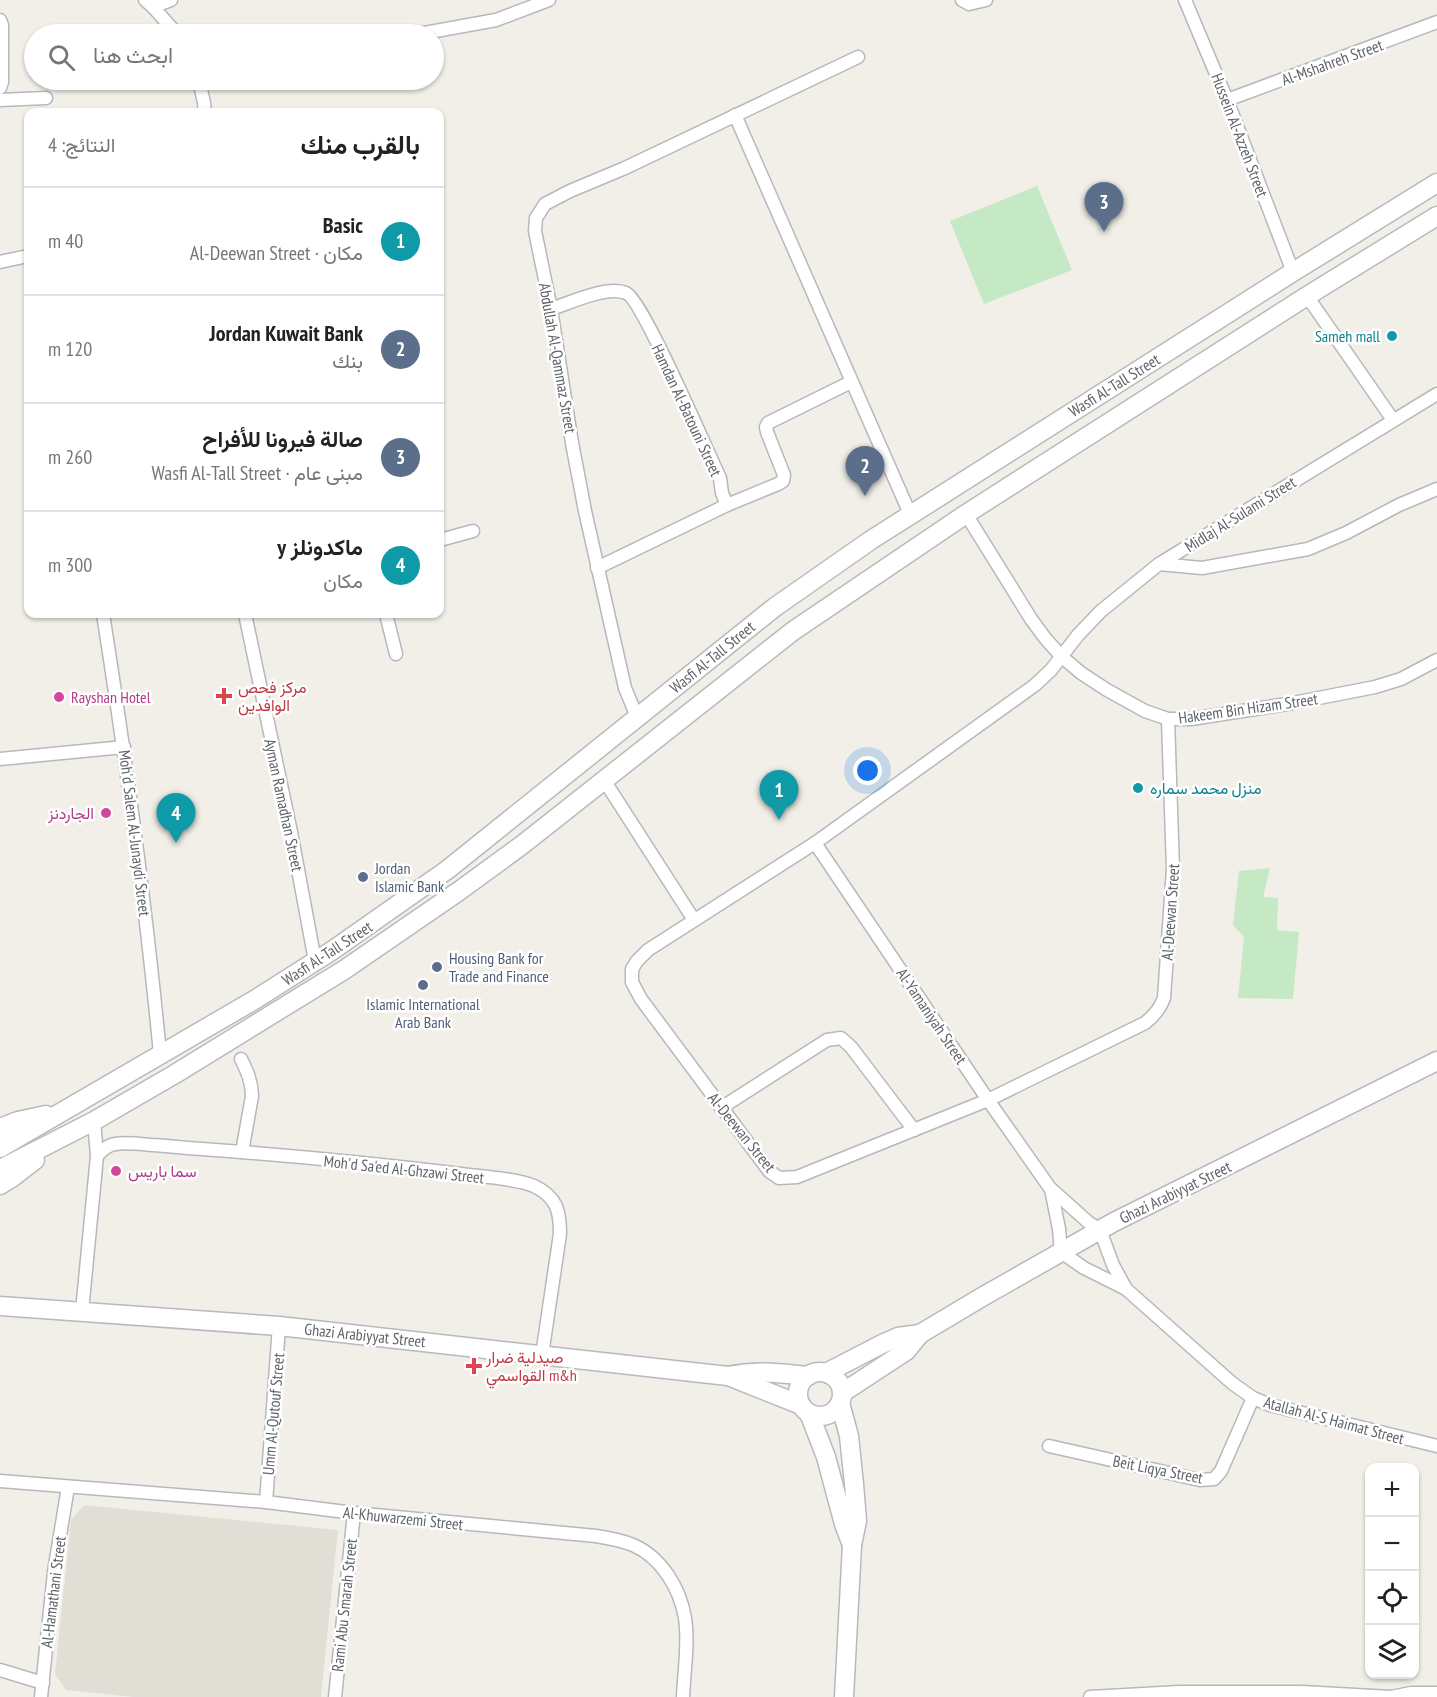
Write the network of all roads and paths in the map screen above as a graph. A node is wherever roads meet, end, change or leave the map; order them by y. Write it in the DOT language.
graph roads {
  1 [pos="171,0"];
  2 [pos="549,0"];
  3 [pos="962,0"];
  4 [pos="986,0"];
  5 [pos="1185,0"];
  6 [pos="149,3"];
  7 [pos="0,20"];
  8 [pos="1437,22"];
  9 [pos="168,24"];
  10 [pos="444,29"];
  11 [pos="858,57"];
  12 [pos="0,88"];
  13 [pos="201,90"];
  14 [pos="46,98"];
  15 [pos="0,100"];
  16 [pos="1227,100"];
  17 [pos="205,108"];
  18 [pos="735,115"];
  19 [pos="1437,183"];
  20 [pos="1437,216"];
  21 [pos="24,257"];
  22 [pos="0,262"];
  23 [pos="1293,272"];
  24 [pos="1307,296"];
  25 [pos="551,309"];
  26 [pos="851,382"];
  27 [pos="1437,394"];
  28 [pos="1393,420"];
  29 [pos="1437,489"];
  30 [pos="727,505"];
  31 [pos="910,514"];
  32 [pos="966,514"];
  33 [pos="473,531"];
  34 [pos="444,539"];
  35 [pos="1159,564"];
  36 [pos="597,568"];
  37 [pos="104,618"];
  38 [pos="246,618"];
  39 [pos="387,618"];
  40 [pos="396,654"];
  41 [pos="1061,656"];
  42 [pos="1437,660"];
  43 [pos="637,717"];
  44 [pos="1168,719"];
  45 [pos="124,747"];
  46 [pos="0,759"];
  47 [pos="604,780"];
  48 [pos="815,843"];
  49 [pos="694,920"];
  50 [pos="315,961"];
  51 [pos="160,1054"];
  52 [pos="241,1059"];
  53 [pos="1437,1061"];
  54 [pos="988,1100"];
  55 [pos="721,1108"];
  56 [pos="60,1113"];
  57 [pos="94,1121"];
  58 [pos="0,1128"];
  59 [pos="914,1130"];
  60 [pos="63,1136"];
  61 [pos="0,1148"];
  62 [pos="242,1152"];
  63 [pos="97,1156"];
  64 [pos="0,1169"];
  65 [pos="0,1185"];
  66 [pos="1050,1188"];
  67 [pos="1100,1230"];
  68 [pos="1061,1252"];
  69 [pos="1126,1289"];
  70 [pos="0,1306"];
  71 [pos="82,1311"];
  72 [pos="279,1326"];
  73 [pos="920,1334"];
  74 [pos="542,1355"];
  75 [pos="826,1373"];
  76 [pos="728,1376"];
  77 [pos="808,1377"];
  78 [pos="841,1398"];
  79 [pos="1253,1398"];
  80 [pos="805,1409"];
  81 [pos="1049,1446"];
  82 [pos="1437,1446"];
  83 [pos="0,1481"];
  84 [pos="68,1487"];
  85 [pos="266,1502"];
  86 [pos="354,1513"];
  87 [pos="852,1545"];
  88 [pos="0,1670"];
  89 [pos="43,1683"];
  90 [pos="1437,1693"];
  91 [pos="41,1697"];
  92 [pos="335,1697"];
  93 [pos="683,1697"];
  94 [pos="844,1697"];
  95 [pos="1090,1697"];
  96 [pos="1391,1697"];
  1 -- 6 [label="street"];
  2 -- 10 [label="street"];
  3 -- 4 [label="street"];
  5 -- 16 [label="street, Hussein Al-Azzeh Street"];
  6 -- 9 [label="street"];
  7 -- 12 [label="street"];
  8 -- 16 [label="street, Al-Mshahreh Street"];
  11 -- 18 [label="street, Abdullah Al-Qammaz Street"];
  13 -- 17 [label="street"];
  14 -- 15 [label="street"];
  16 -- 23 [label="street, Hussein Al-Azzeh Street"];
  18 -- 25 [label="street, Abdullah Al-Qammaz Street"];
  18 -- 26 [label="street"];
  19 -- 23 [label="main road, Wasfi Al-Tall Street"];
  20 -- 24 [label="main road, Wasfi Al-Tall Street"];
  21 -- 22 [label="street"];
  23 -- 31 [label="main road, Wasfi Al-Tall Street"];
  24 -- 28 [label="street"];
  24 -- 32 [label="main road, Wasfi Al-Tall Street"];
  25 -- 30 [label="street, Hamdan Al-Batouni Street"];
  25 -- 36 [label="street, Abdullah Al-Qammaz Street"];
  26 -- 30 [label="street"];
  26 -- 31 [label="street"];
  27 -- 28 [label="street, Midlaj Al-Sulami Street"];
  28 -- 35 [label="street, Midlaj Al-Sulami Street"];
  29 -- 35 [label="street"];
  30 -- 36 [label="street"];
  31 -- 43 [label="main road, Wasfi Al-Tall Street"];
  32 -- 41 [label="street, Hakeem Bin Hizam Street"];
  32 -- 47 [label="main road, Wasfi Al-Tall Street"];
  33 -- 34 [label="street"];
  35 -- 41 [label="street, Midlaj Al-Sulami Street"];
  36 -- 43 [label="street, Abdullah Al-Qammaz Street"];
  37 -- 45 [label="street, Moh'd Salem Al-Junaydi Street"];
  38 -- 50 [label="street, Ayman Ramadhan Street"];
  39 -- 40 [label="street"];
  41 -- 44 [label="street, Hakeem Bin Hizam Street"];
  41 -- 48 [label="street, Al-Deewan Street"];
  42 -- 44 [label="street, Hakeem Bin Hizam Street"];
  43 -- 50 [label="main road, Wasfi Al-Tall Street"];
  44 -- 54 [label="street, Al-Deewan Street"];
  45 -- 46 [label="street"];
  45 -- 51 [label="street, Moh'd Salem Al-Junaydi Street"];
  47 -- 49 [label="street"];
  47 -- 57 [label="main road, Wasfi Al-Tall Street"];
  48 -- 49 [label="street, Al-Deewan Street"];
  48 -- 54 [label="street, Al-Yamaniyah Street"];
  49 -- 55 [label="street, Al-Deewan Street"];
  50 -- 51 [label="main road, Wasfi Al-Tall Street"];
  51 -- 56 [label="main road, Wasfi Al-Tall Street"];
  52 -- 62 [label="street"];
  53 -- 67 [label="main road, Ghazi Arabiyyat Street"];
  54 -- 59 [label="street, Al-Deewan Street"];
  54 -- 66 [label="street, Al-Yamaniyah Street"];
  55 -- 59 [label="street, Al-Deewan Street"];
  55 -- 59 [label="street"];
  56 -- 58 [label="main road"];
  56 -- 61 [label="main road, Wasfi Al-Tall Street"];
  57 -- 60 [label="main road, Wasfi Al-Tall Street"];
  57 -- 63 [label="street"];
  60 -- 64 [label="main road, Wasfi Al-Tall Street"];
  60 -- 65 [label="main road"];
  62 -- 63 [label="street, Moh'd Sa'ed Al-Ghzawi Street"];
  62 -- 74 [label="street, Moh'd Sa'ed Al-Ghzawi Street"];
  63 -- 71 [label="street"];
  66 -- 67 [label="street, Al-Yamaniyah Street"];
  66 -- 68 [label="street, Al-Yamaniyah Street"];
  67 -- 68 [label="main road, Ghazi Arabiyyat Street"];
  67 -- 69 [label="street, Atallah Al-S Haimat Street"];
  68 -- 69 [label="street, Atallah Al-S Haimat Street"];
  68 -- 73 [label="main road, Ghazi Arabiyyat Street"];
  69 -- 79 [label="street, Atallah Al-S Haimat Street"];
  70 -- 71 [label="main road, Ghazi Arabiyyat Street"];
  71 -- 72 [label="main road, Ghazi Arabiyyat Street"];
  72 -- 74 [label="main road, Ghazi Arabiyyat Street"];
  72 -- 85 [label="street, Umm Al-Qutouf Street"];
  73 -- 75 [label="main road, Ghazi Arabiyyat Street"];
  73 -- 78 [label="main road, Ghazi Arabiyyat Street"];
  74 -- 76 [label="main road, Ghazi Arabiyyat Street"];
  75 -- 77 [label="main road"];
  75 -- 78 [label="main road"];
  76 -- 77 [label="main road, Ghazi Arabiyyat Street"];
  76 -- 80 [label="main road, Ghazi Arabiyyat Street"];
  77 -- 80 [label="main road"];
  78 -- 80 [label="main road"];
  78 -- 87 [label="main road"];
  79 -- 81 [label="street, Beit Liqya Street"];
  79 -- 82 [label="street, Atallah Al-S Haimat Street"];
  80 -- 87 [label="main road"];
  83 -- 84 [label="street, Al-Khuwarzemi Street"];
  84 -- 85 [label="street, Al-Khuwarzemi Street"];
  84 -- 89 [label="street, Al-Hamathani Street"];
  85 -- 86 [label="street, Al-Khuwarzemi Street"];
  86 -- 92 [label="street, Rami Abu Smarah Street"];
  86 -- 93 [label="street, Al-Khuwarzemi Street"];
  87 -- 94 [label="main road"];
  88 -- 89 [label="street"];
  89 -- 91 [label="street, Al-Hamathani Street"];
  90 -- 96 [label="street"];
  95 -- 96 [label="street"];
}
